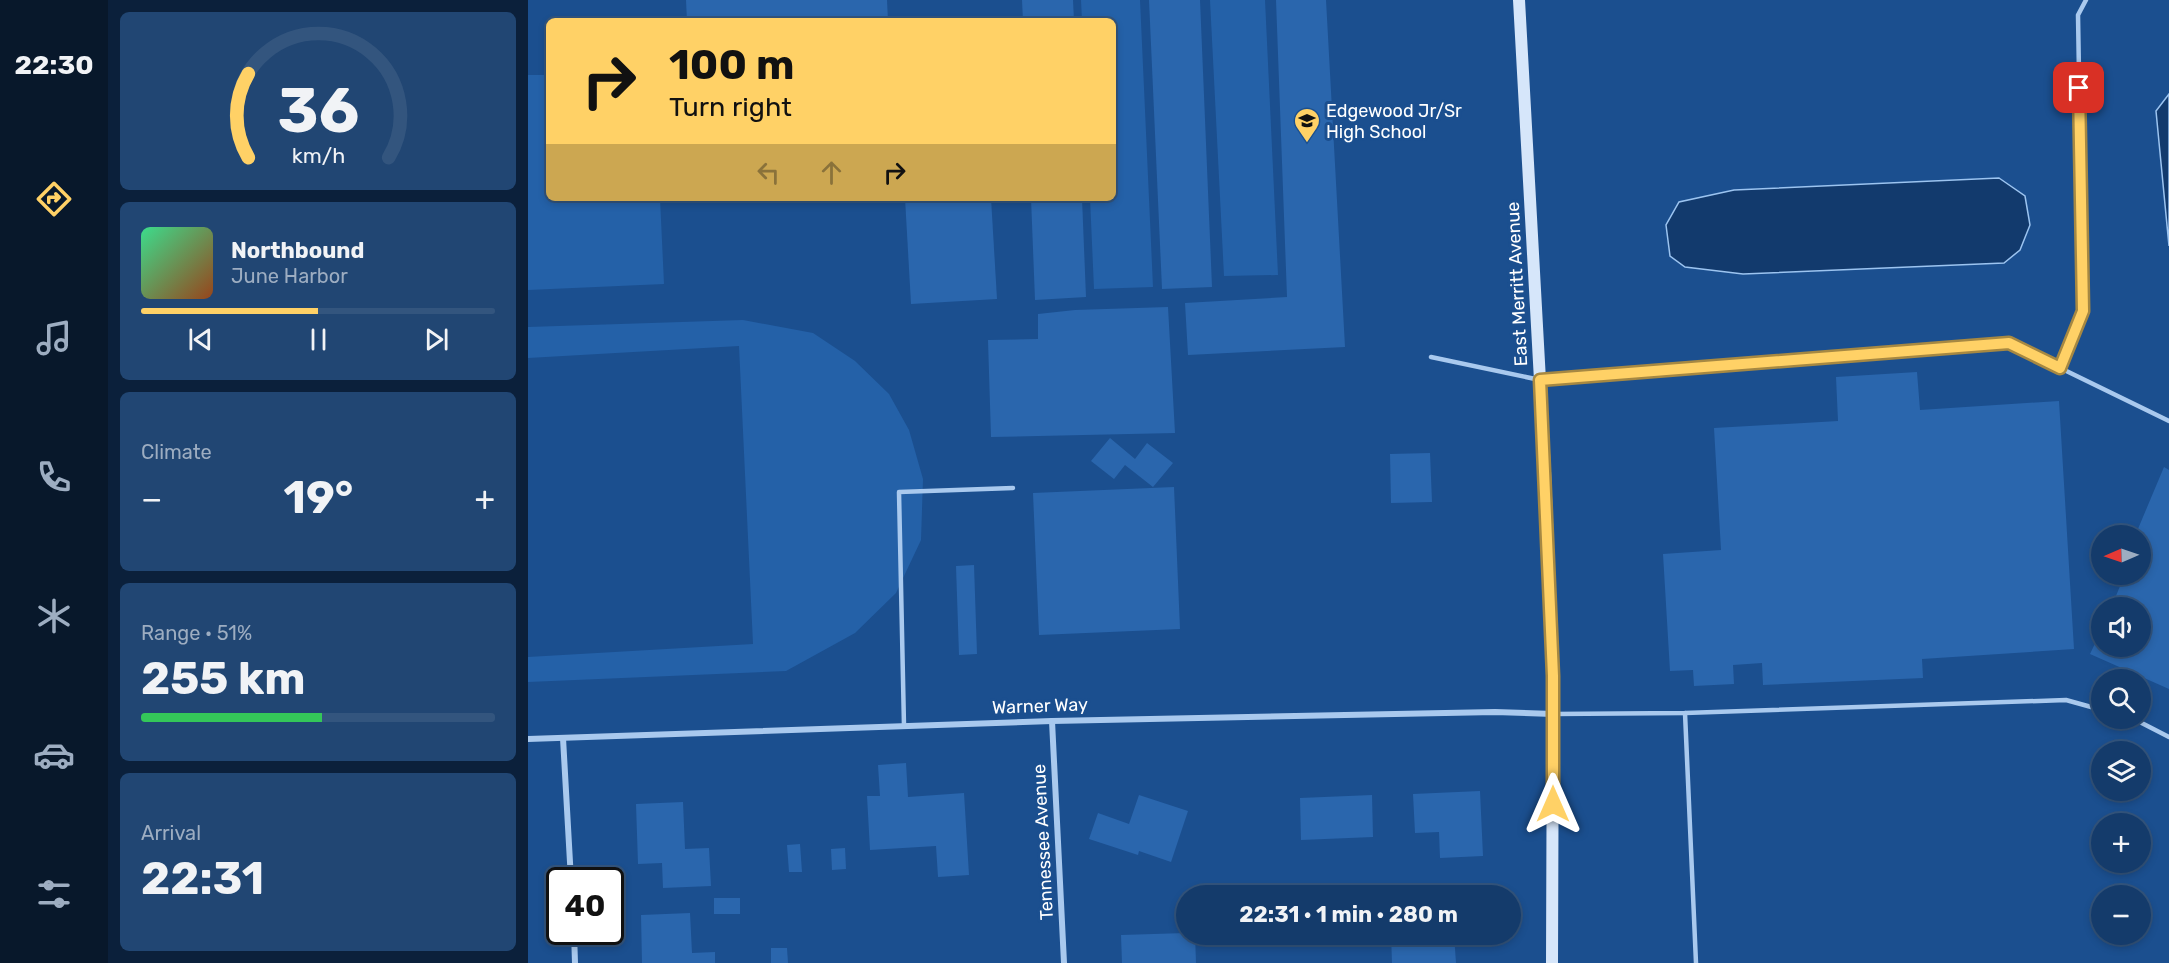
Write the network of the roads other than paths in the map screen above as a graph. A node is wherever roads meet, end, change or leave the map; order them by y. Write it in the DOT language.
graph roads {
  1 [pos="1519,0"];
  2 [pos="2086,0"];
  3 [pos="1431,357"];
  4 [pos="2060,368"];
  5 [pos="1540,380"];
  6 [pos="2169,421"];
  7 [pos="1013,488"];
  8 [pos="2091,707"];
  9 [pos="1685,713"];
  10 [pos="1554,714"];
  11 [pos="1052,721"];
  12 [pos="904,726"];
  13 [pos="2151,728"];
  14 [pos="2169,737"];
  15 [pos="563,738"];
  16 [pos="528,739"];
  17 [pos="570,867"];
  18 [pos="574,945"];
  19 [pos="575,963"];
  20 [pos="1064,963"];
  21 [pos="1552,963"];
  22 [pos="1696,963"];
  1 -- 5 [label="street, East Merritt Avenue"];
  2 -- 4 [label="lane"];
  3 -- 5 [label="lane"];
  4 -- 5 [label="lane"];
  4 -- 6 [label="lane"];
  5 -- 10 [label="street, East Merritt Avenue"];
  7 -- 12 [label="lane"];
  8 -- 9 [label="lane"];
  9 -- 10 [label="lane"];
  9 -- 22 [label="lane"];
  10 -- 11 [label="street, Warner Way"];
  10 -- 21 [label="street, East Merritt Avenue"];
  11 -- 12 [label="street, Warner Way"];
  11 -- 20 [label="street, Tennessee Avenue"];
  12 -- 15 [label="street, Warner Way"];
  13 -- 14 [label="lane"];
  15 -- 16 [label="street, Warner Way"];
  15 -- 17 [label="street"];
  18 -- 19 [label="street"];
}
